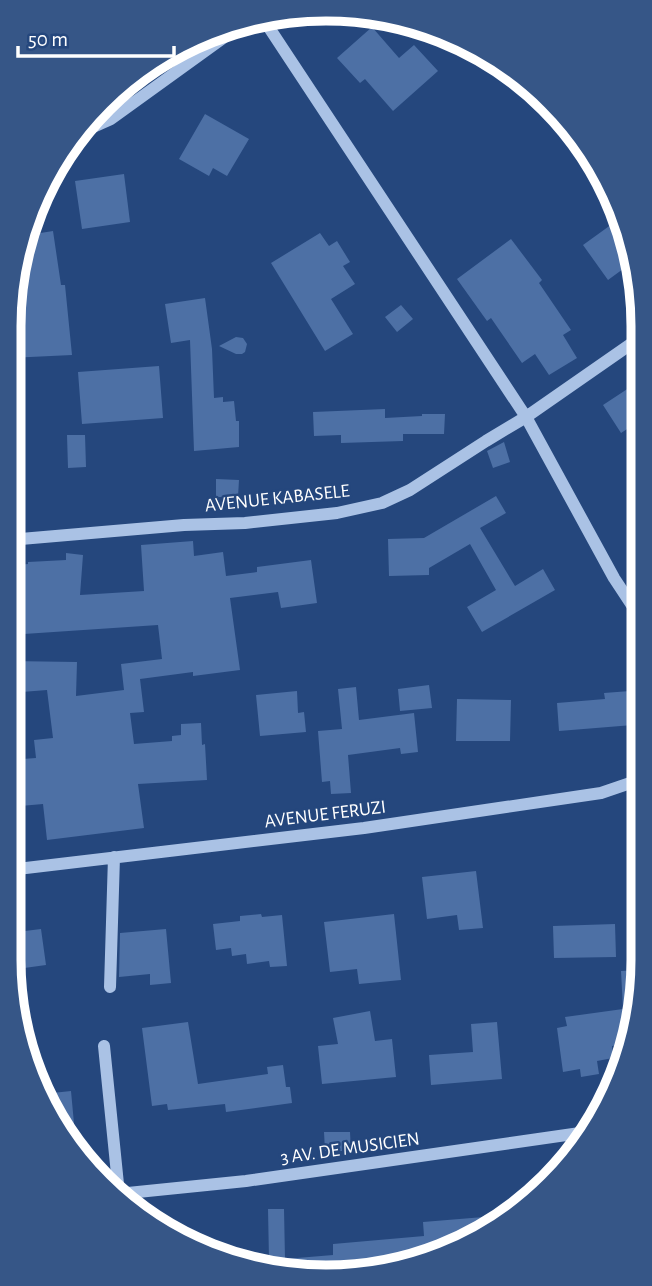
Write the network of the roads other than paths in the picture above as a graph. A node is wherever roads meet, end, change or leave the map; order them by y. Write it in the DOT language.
graph roads {
  1 [pos="268,27"];
  2 [pos="221,40"];
  3 [pos="97,125"];
  4 [pos="631,344"];
  5 [pos="526,417"];
  6 [pos="21,539"];
  7 [pos="631,603"];
  8 [pos="631,783"];
  9 [pos="114,857"];
  10 [pos="21,869"];
  11 [pos="110,987"];
  12 [pos="104,1046"];
  13 [pos="577,1133"];
  14 [pos="118,1183"];
  15 [pos="130,1193"];
  1 -- 5 [label="street"];
  2 -- 3 [label="street"];
  4 -- 5 [label="street, AVENUE KABASELE"];
  5 -- 6 [label="street, AVENUE KABASELE"];
  5 -- 7 [label="street"];
  8 -- 9 [label="street, AVENUE FERUZI"];
  9 -- 10 [label="street, AVENUE FERUZI"];
  9 -- 11 [label="street"];
  12 -- 14 [label="street"];
  13 -- 15 [label="street, 3 AV. DE MUSICIEN"];
}
